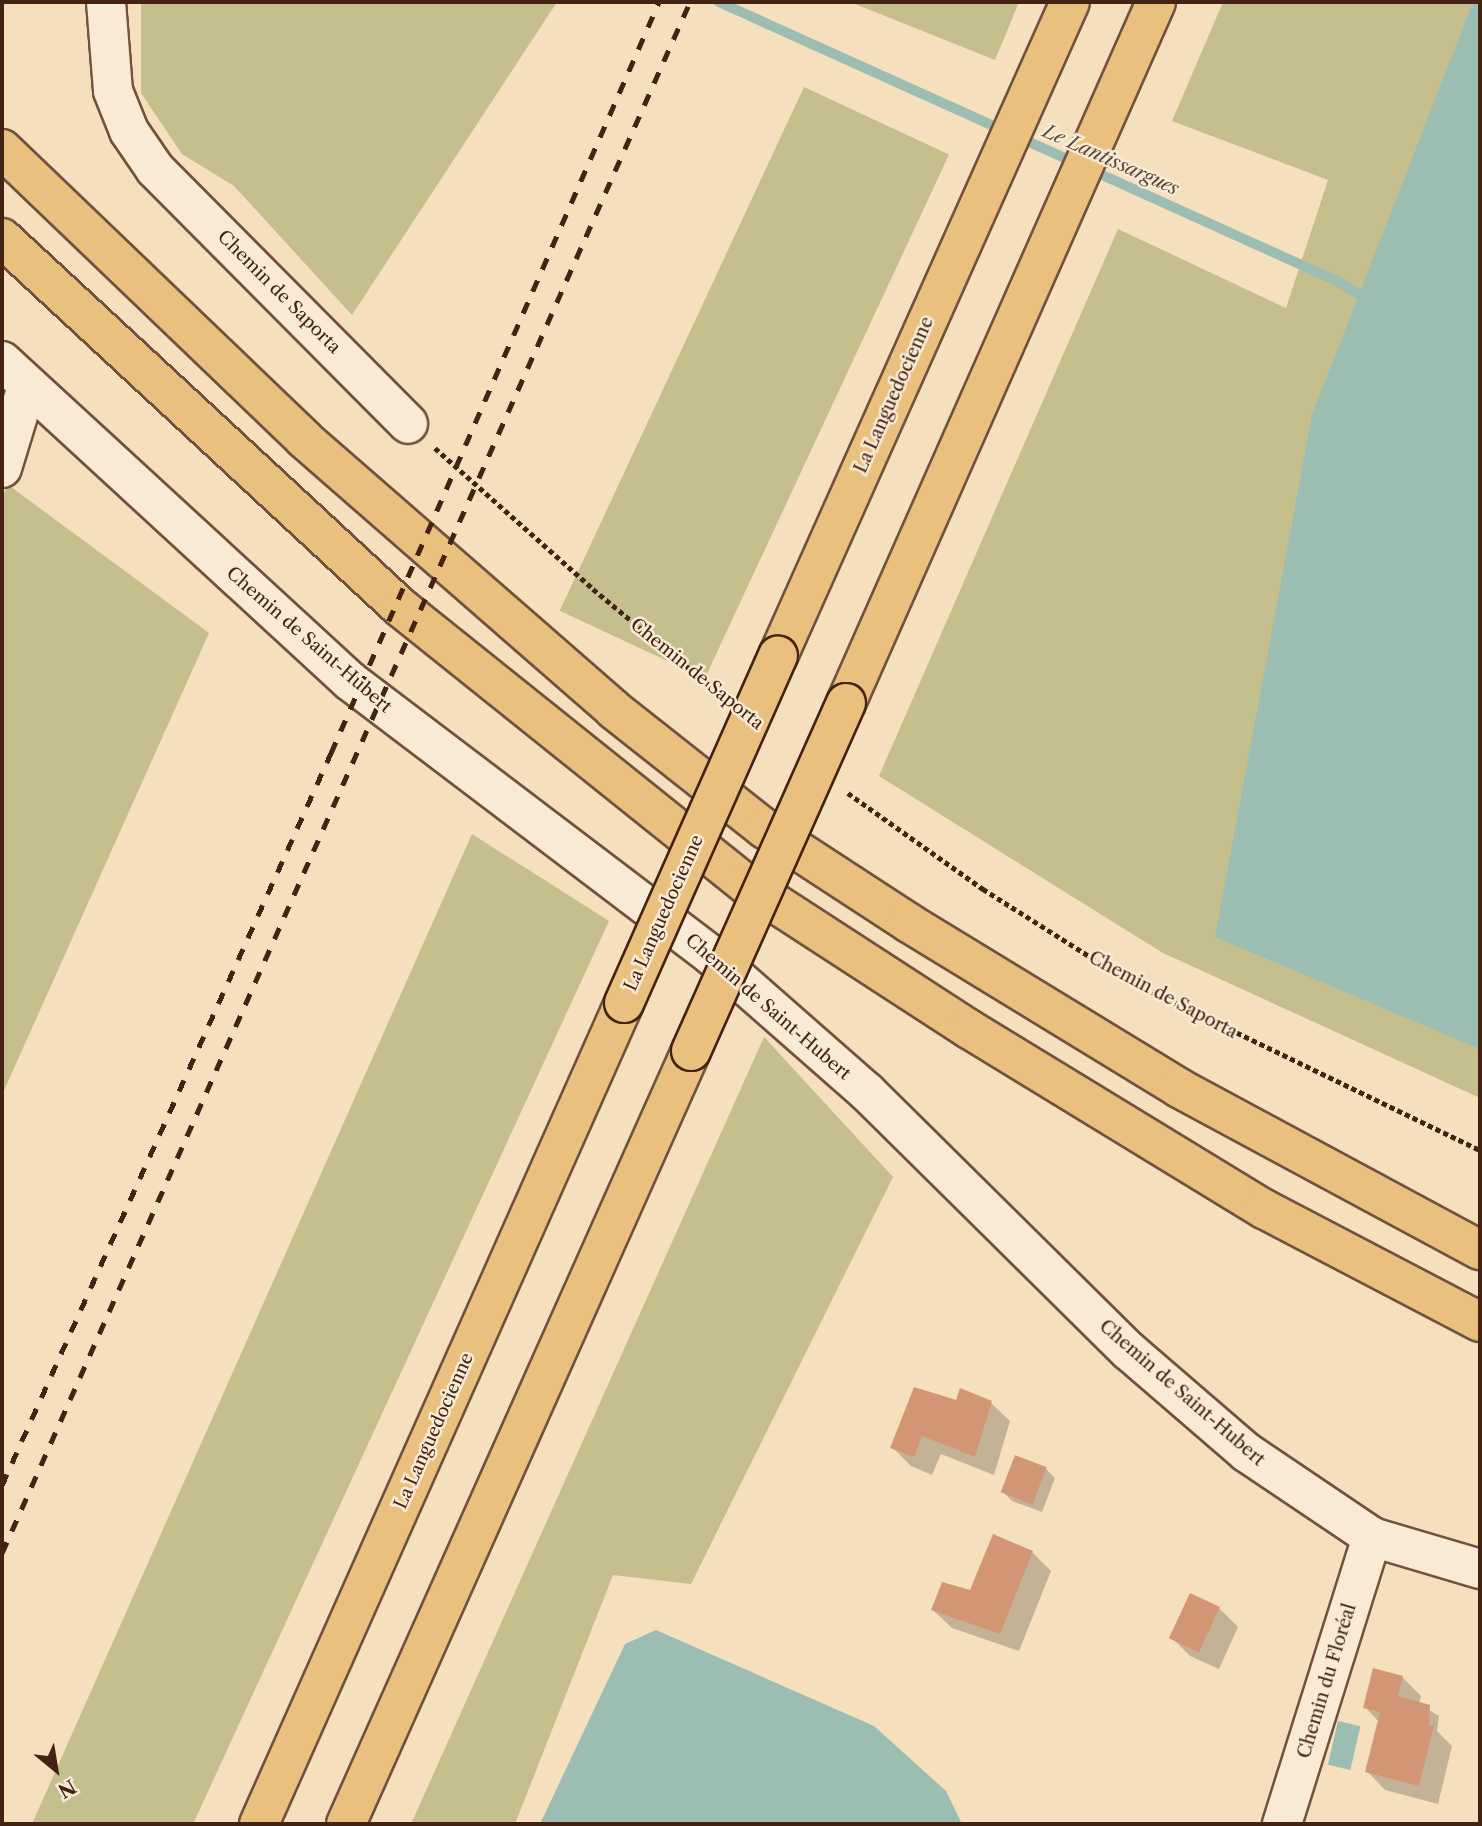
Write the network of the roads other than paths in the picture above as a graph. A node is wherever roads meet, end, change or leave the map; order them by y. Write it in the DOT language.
graph roads {
  1 [pos="106,2"];
  2 [pos="1070,2"];
  3 [pos="1156,2"];
  4 [pos="2,149"];
  5 [pos="2,238"];
  6 [pos="14,374"];
  7 [pos="408,424"];
  8 [pos="2,468"];
  9 [pos="1480,1250"];
  10 [pos="1480,1322"];
  11 [pos="1372,1537"];
  12 [pos="1480,1569"];
  13 [pos="259,1824"];
  14 [pos="346,1824"];
  15 [pos="1282,1824"];
  1 -- 7 [label="street, Chemin de Saporta"];
  2 -- 13 [label="main road, La Languedocienne, bridge"];
  3 -- 14 [label="main road, bridge"];
  4 -- 9 [label="main road"];
  5 -- 10 [label="main road"];
  6 -- 8 [label="street"];
  6 -- 11 [label="street, Chemin de Saint-Hubert"];
  11 -- 12 [label="street, Chemin de Saint-Hubert"];
  11 -- 15 [label="street, Chemin du Floréal"];
}
